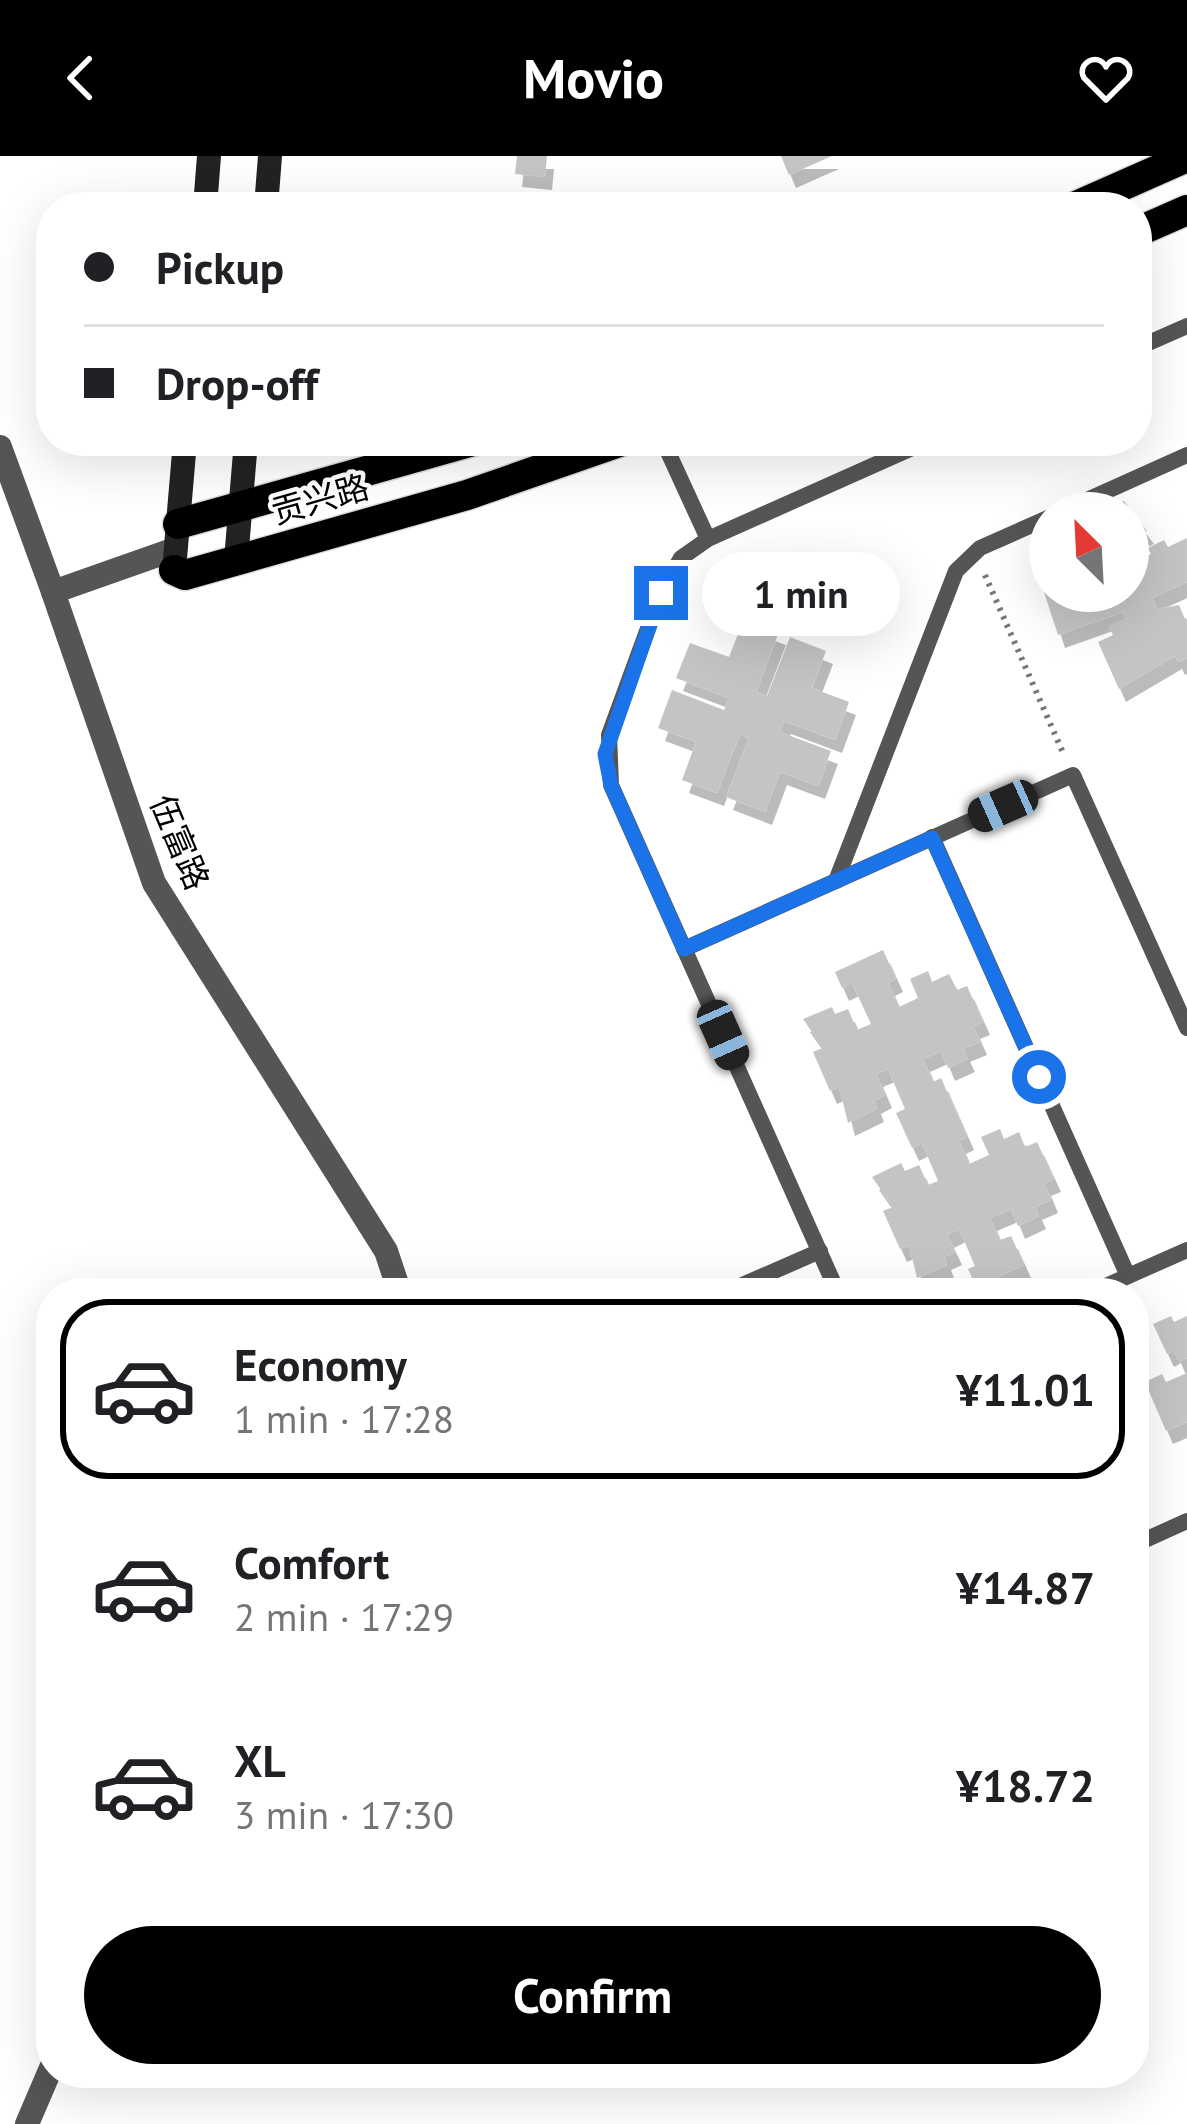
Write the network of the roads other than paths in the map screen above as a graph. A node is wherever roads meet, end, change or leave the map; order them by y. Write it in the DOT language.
graph roads {
  1 [pos="209,156"];
  2 [pos="270,156"];
  3 [pos="1187,157"];
  4 [pos="206,192"];
  5 [pos="267,192"];
  6 [pos="1108,192"];
  7 [pos="1187,210"];
  8 [pos="1152,225"];
  9 [pos="1187,326"];
  10 [pos="1152,341"];
  11 [pos="0,447"];
  12 [pos="1187,455"];
  13 [pos="184,456"];
  14 [pos="245,456"];
  15 [pos="419,456"];
  16 [pos="579,456"];
  17 [pos="670,456"];
  18 [pos="894,456"];
  19 [pos="1105,492"];
  20 [pos="241,506"];
  21 [pos="1029,527"];
  22 [pos="708,539"];
  23 [pos="176,548"];
  24 [pos="236,560"];
  25 [pos="53,592"];
  26 [pos="932,838"];
  27 [pos="836,880"];
  28 [pos="684,949"];
  29 [pos="1179,989"];
  30 [pos="1187,1028"];
  31 [pos="1187,1250"];
  32 [pos="820,1251"];
  33 [pos="1128,1276"];
  34 [pos="395,1278"];
  35 [pos="758,1278"];
  36 [pos="832,1278"];
  37 [pos="1124,1278"];
  38 [pos="1187,1521"];
  39 [pos="1149,1538"];
  40 [pos="42,2088"];
  41 [pos="27,2124"];
  1 -- 4 [label="main road"];
  2 -- 5 [label="main road"];
  3 -- 6 [label="main road"];
  7 -- 8 [label="main road"];
  9 -- 10 [label="lane"];
  11 -- 25 [label="street, 伍富路"];
  12 -- 19 [label="lane"];
  13 -- 23 [label="main road"];
  14 -- 20 [label="main road"];
  15 -- 20 [label="main road, 贡兴路"];
  16 -- 24 [label="main road, 贡兴路"];
  17 -- 22 [label="lane"];
  18 -- 22 [label="lane"];
  20 -- 23 [label="main road, 贡兴路"];
  20 -- 24 [label="main road"];
  21 -- 27 [label="lane"];
  22 -- 28 [label="lane"];
  23 -- 24 [label="main road, 贡兴路"];
  23 -- 25 [label="street"];
  25 -- 34 [label="street, 伍富路"];
  26 -- 27 [label="lane"];
  26 -- 29 [label="lane"];
  26 -- 33 [label="lane"];
  27 -- 28 [label="lane"];
  28 -- 32 [label="lane"];
  29 -- 30 [label="lane"];
  31 -- 33 [label="lane"];
  32 -- 35 [label="lane"];
  32 -- 36 [label="lane"];
  33 -- 37 [label="lane"];
  38 -- 39 [label="lane"];
  40 -- 41 [label="street"];
}
